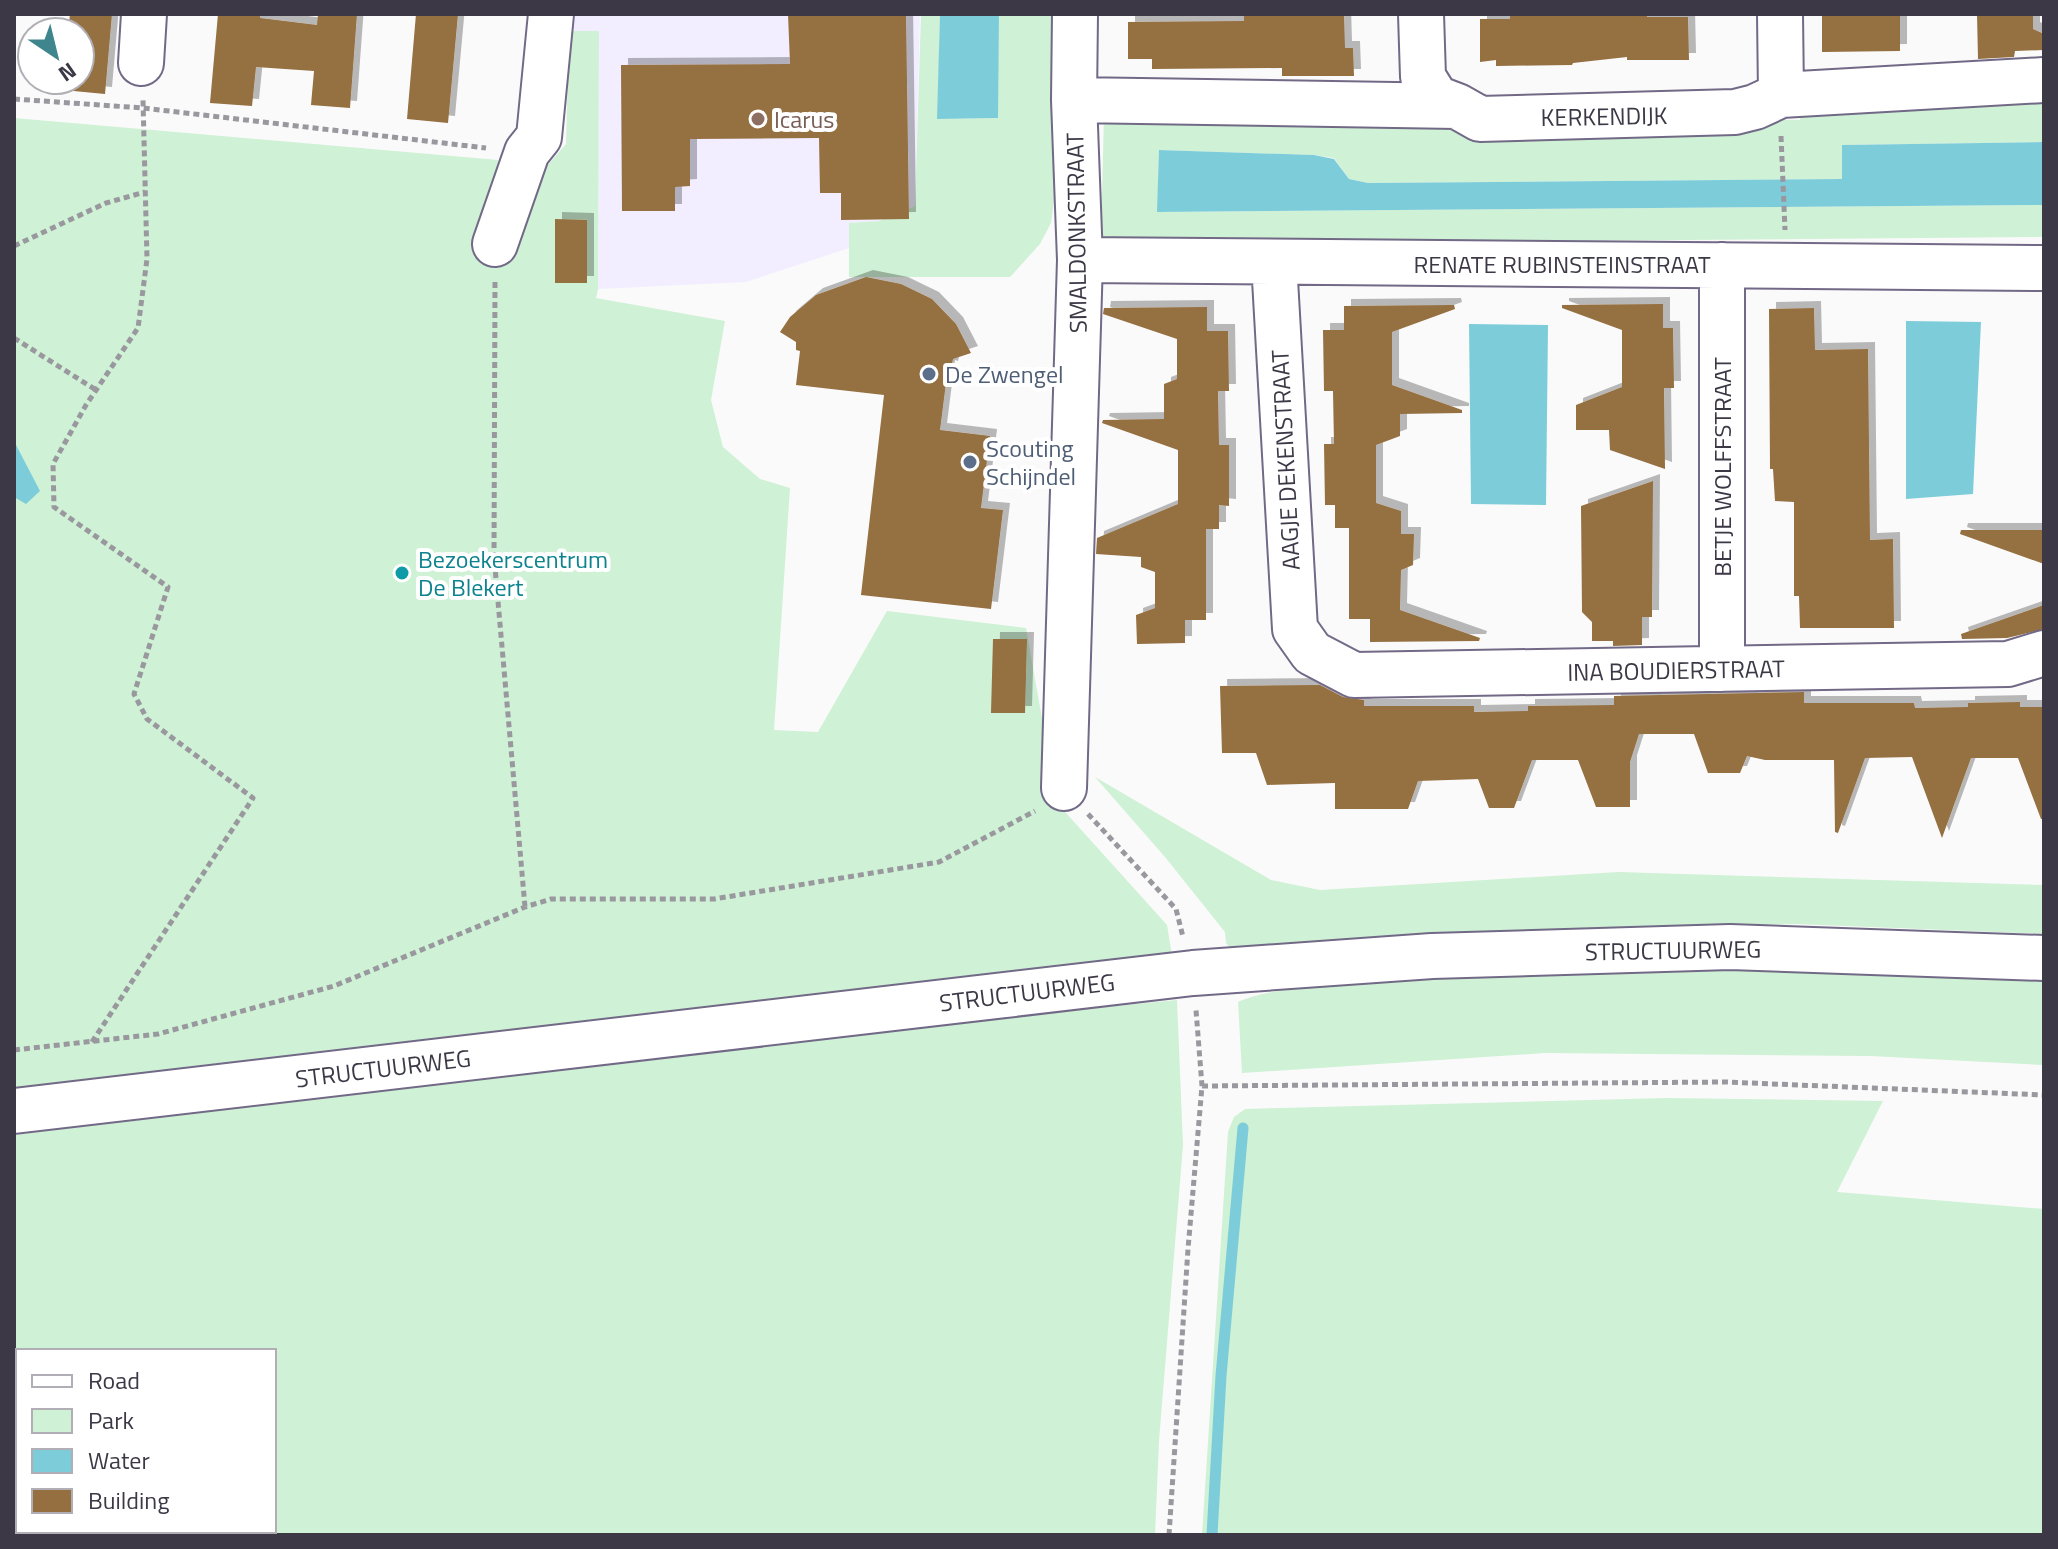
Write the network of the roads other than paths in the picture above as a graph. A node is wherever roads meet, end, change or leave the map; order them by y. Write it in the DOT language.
graph roads {
  1 [pos="144,14"];
  2 [pos="551,14"];
  3 [pos="1075,14"];
  4 [pos="1421,14"];
  5 [pos="1780,14"];
  6 [pos="141,63"];
  7 [pos="2044,80"];
  8 [pos="1781,95"];
  9 [pos="1074,100"];
  10 [pos="1457,106"];
  11 [pos="495,244"];
  12 [pos="1080,260"];
  13 [pos="1274,262"];
  14 [pos="1722,265"];
  15 [pos="2044,268"];
  16 [pos="1312,653"];
  17 [pos="2044,653"];
  18 [pos="1722,669"];
  19 [pos="1064,788"];
  20 [pos="2044,958"];
  21 [pos="14,1111"];
  1 -- 6 [label="street"];
  2 -- 11 [label="street"];
  3 -- 9 [label="street, SMALDONKSTRAAT"];
  4 -- 10 [label="street, KERKENDIJK"];
  5 -- 8 [label="street"];
  7 -- 8 [label="street, KERKENDIJK"];
  8 -- 10 [label="street, KERKENDIJK"];
  9 -- 10 [label="street"];
  9 -- 12 [label="street, SMALDONKSTRAAT"];
  12 -- 13 [label="street, RENATE RUBINSTEINSTRAAT"];
  12 -- 19 [label="street, SMALDONKSTRAAT"];
  13 -- 14 [label="street, RENATE RUBINSTEINSTRAAT"];
  13 -- 16 [label="street, AAGJE DEKENSTRAAT"];
  14 -- 15 [label="street, RENATE RUBINSTEINSTRAAT"];
  14 -- 18 [label="street, BETJE WOLFFSTRAAT"];
  16 -- 18 [label="street, INA BOUDIERSTRAAT"];
  17 -- 18 [label="street, INA BOUDIERSTRAAT"];
  20 -- 21 [label="street, STRUCTUURWEG"];
}
